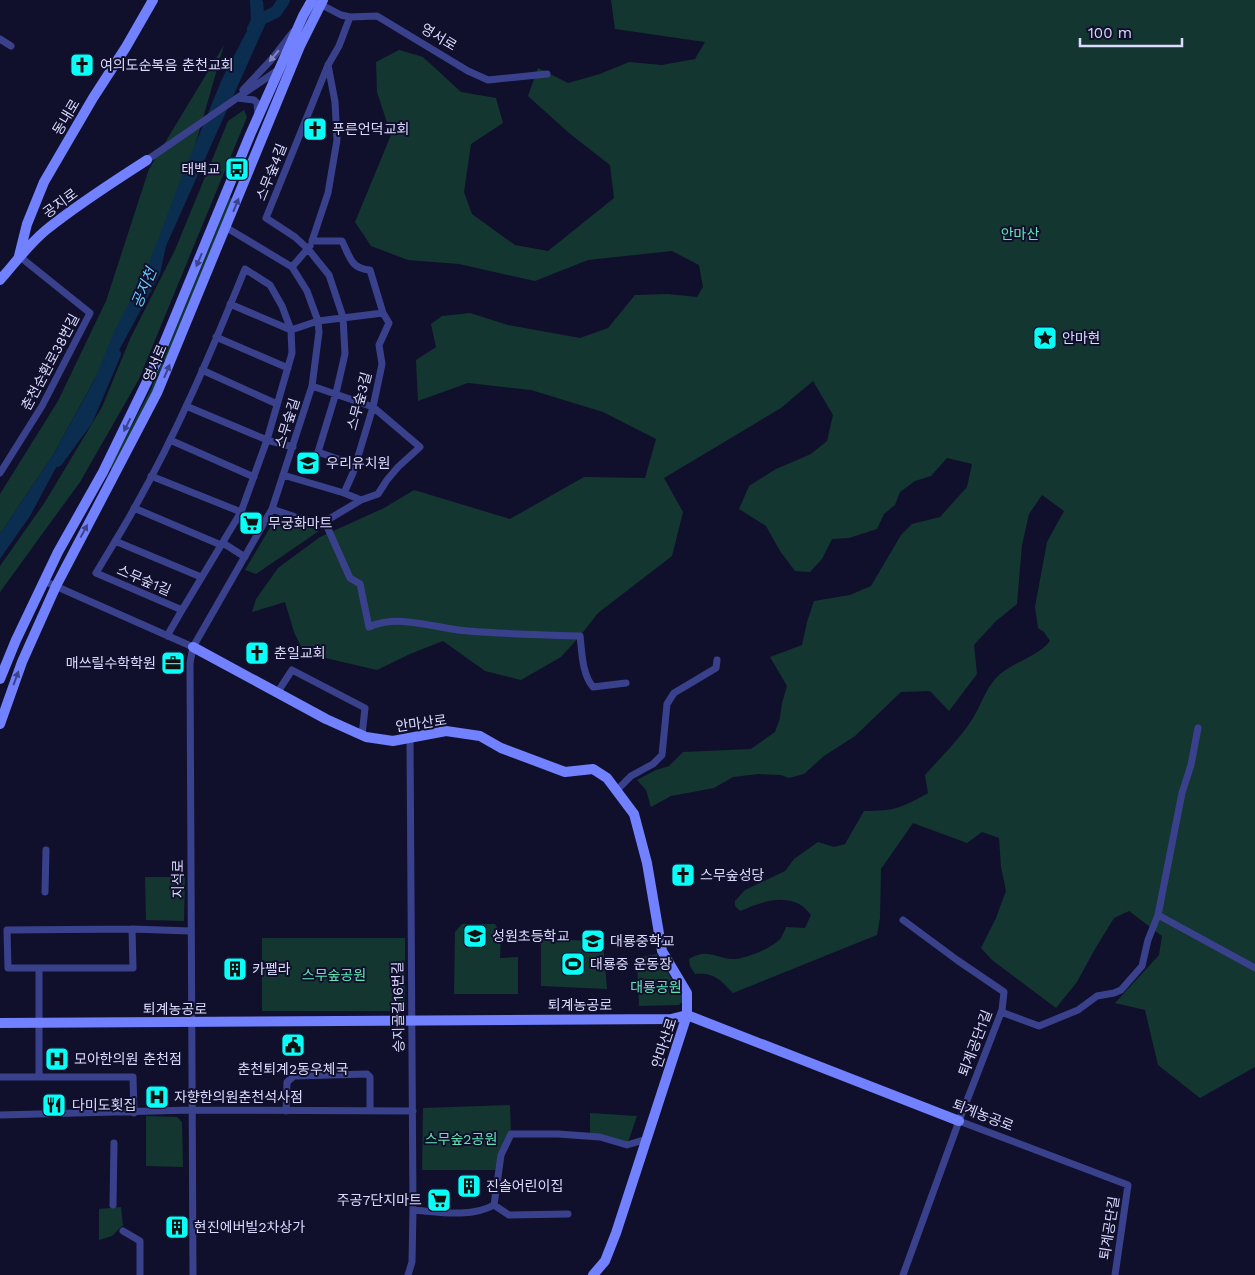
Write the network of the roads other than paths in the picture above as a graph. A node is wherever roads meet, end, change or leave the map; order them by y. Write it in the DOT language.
graph roads {
  1 [pos="153,0"];
  2 [pos="317,1"];
  3 [pos="350,17"];
  4 [pos="300,21"];
  5 [pos="0,39"];
  6 [pos="11,46"];
  7 [pos="295,58"];
  8 [pos="328,65"];
  9 [pos="279,69"];
  10 [pos="547,74"];
  11 [pos="246,93"];
  12 [pos="258,118"];
  13 [pos="147,160"];
  14 [pos="226,228"];
  15 [pos="312,241"];
  16 [pos="308,249"];
  17 [pos="19,256"];
  18 [pos="292,267"];
  19 [pos="0,280"];
  20 [pos="230,304"];
  21 [pos="383,313"];
  22 [pos="344,317"];
  23 [pos="318,321"];
  24 [pos="292,330"];
  25 [pos="216,337"];
  26 [pos="288,368"];
  27 [pos="202,370"];
  28 [pos="312,386"];
  29 [pos="336,393"];
  30 [pos="277,404"];
  31 [pos="186,406"];
  32 [pos="373,407"];
  33 [pos="170,440"];
  34 [pos="267,440"];
  35 [pos="292,447"];
  36 [pos="355,465"];
  37 [pos="0,473"];
  38 [pos="283,475"];
  39 [pos="152,476"];
  40 [pos="254,477"];
  41 [pos="344,493"];
  42 [pos="361,500"];
  43 [pos="134,508"];
  44 [pos="272,509"];
  45 [pos="241,512"];
  46 [pos="325,522"];
  47 [pos="65,539"];
  48 [pos="115,540"];
  49 [pos="222,544"];
  50 [pos="76,546"];
  51 [pos="245,557"];
  52 [pos="201,578"];
  53 [pos="44,581"];
  54 [pos="56,586"];
  55 [pos="182,610"];
  56 [pos="27,617"];
  57 [pos="39,625"];
  58 [pos="167,636"];
  59 [pos="193,647"];
  60 [pos="717,660"];
  61 [pos="0,679"];
  62 [pos="626,683"];
  63 [pos="277,693"];
  64 [pos="0,724"];
  65 [pos="1198,728"];
  66 [pos="362,735"];
  67 [pos="410,738"];
  68 [pos="617,790"];
  69 [pos="46,850"];
  70 [pos="45,892"];
  71 [pos="1158,915"];
  72 [pos="903,920"];
  73 [pos="132,929"];
  74 [pos="190,931"];
  75 [pos="40,968"];
  76 [pos="1255,968"];
  77 [pos="1001,1012"];
  78 [pos="687,1015"];
  79 [pos="411,1020"];
  80 [pos="0,1023"];
  81 [pos="192,1023"];
  82 [pos="39,1024"];
  83 [pos="39,1077"];
  84 [pos="0,1078"];
  85 [pos="192,1110"];
  86 [pos="286,1111"];
  87 [pos="370,1111"];
  88 [pos="413,1111"];
  89 [pos="134,1113"];
  90 [pos="0,1115"];
  91 [pos="959,1121"];
  92 [pos="647,1139"];
  93 [pos="114,1142"];
  94 [pos="1128,1185"];
  95 [pos="113,1205"];
  96 [pos="494,1205"];
  97 [pos="413,1210"];
  98 [pos="568,1214"];
  99 [pos="123,1231"];
  100 [pos="140,1275"];
  101 [pos="193,1275"];
  102 [pos="408,1275"];
  103 [pos="593,1275"];
  104 [pos="903,1275"];
  105 [pos="1115,1275"];
  1 -- 17 [label="street, 동내로"];
  2 -- 3 [label="street, 영서로"];
  2 -- 4 [label="street, 영서로"];
  2 -- 7 [label="street, 영서로"];
  3 -- 8 [label="street, 스무숲4길"];
  3 -- 10 [label="street, 영서로"];
  4 -- 9 [label="street, 영서로"];
  4 -- 11 [label="street, one-way"];
  5 -- 6 [label="street"];
  7 -- 9 [label="street"];
  14 -- 7 [label="street, 영서로, one-way"];
  8 -- 15 [label="street"];
  8 -- 16 [label="street, 스무숲4길"];
  9 -- 11 [label="street"];
  9 -- 12 [label="street, 영서로"];
  11 -- 12 [label="street"];
  11 -- 13 [label="street"];
  12 -- 47 [label="street, 영서로, one-way"];
  13 -- 17 [label="street, 공지로"];
  14 -- 18 [label="street, 스무숲길"];
  50 -- 14 [label="street, 영서로, one-way"];
  15 -- 16 [label="street"];
  15 -- 21 [label="street, 스무숲3길"];
  16 -- 18 [label="street"];
  16 -- 22 [label="street, 스무숲4길"];
  17 -- 19 [label="street, 공지로"];
  17 -- 37 [label="street, 춘천순환로38번길"];
  18 -- 23 [label="street, 스무숲길"];
  20 -- 24 [label="street"];
  20 -- 24 [label="street, 스무숲1길"];
  20 -- 25 [label="street, 스무숲1길"];
  21 -- 22 [label="street"];
  21 -- 32 [label="street, 스무숲3길"];
  22 -- 23 [label="street"];
  22 -- 29 [label="street, 스무숲4길"];
  23 -- 24 [label="street"];
  23 -- 28 [label="street, 스무숲길"];
  24 -- 26 [label="street, 스무숲1길"];
  25 -- 26 [label="street"];
  25 -- 27 [label="street, 스무숲1길"];
  26 -- 30 [label="street, 스무숲1길"];
  27 -- 30 [label="street"];
  27 -- 31 [label="street, 스무숲1길"];
  28 -- 29 [label="street"];
  28 -- 35 [label="street, 스무숲길"];
  29 -- 32 [label="street"];
  29 -- 36 [label="street, 스무숲4길"];
  30 -- 34 [label="street, 스무숲1길"];
  31 -- 33 [label="street, 스무숲1길"];
  31 -- 34 [label="street"];
  32 -- 36 [label="street, 스무숲3길"];
  32 -- 42 [label="street"];
  33 -- 39 [label="street, 스무숲1길"];
  33 -- 40 [label="street"];
  34 -- 35 [label="street"];
  34 -- 40 [label="street, 스무숲1길"];
  35 -- 38 [label="street, 스무숲길"];
  36 -- 41 [label="street, 스무숲3길"];
  38 -- 41 [label="street"];
  38 -- 44 [label="street, 스무숲길"];
  39 -- 43 [label="street, 스무숲1길"];
  39 -- 45 [label="street"];
  40 -- 45 [label="street, 스무숲1길"];
  41 -- 42 [label="street"];
  42 -- 46 [label="street"];
  43 -- 48 [label="street, 스무숲1길"];
  43 -- 49 [label="street"];
  44 -- 46 [label="street"];
  44 -- 51 [label="street, 스무숲길"];
  45 -- 49 [label="street, 스무숲1길"];
  46 -- 62 [label="street"];
  47 -- 50 [label="street"];
  47 -- 53 [label="street, 영서로"];
  48 -- 52 [label="street, 스무숲1길"];
  48 -- 55 [label="street, 스무숲1길"];
  49 -- 51 [label="street"];
  49 -- 52 [label="street, 스무숲1길"];
  50 -- 54 [label="street, 영서로"];
  51 -- 59 [label="street, 스무숲길"];
  52 -- 55 [label="street, 스무숲1길"];
  53 -- 54 [label="street, 안마산로"];
  53 -- 56 [label="street, 영서로"];
  54 -- 57 [label="street, 영서로"];
  54 -- 58 [label="street, 안마산로"];
  55 -- 58 [label="street"];
  56 -- 57 [label="street"];
  56 -- 61 [label="street, 영서로"];
  64 -- 57 [label="street, 영서로, one-way"];
  58 -- 59 [label="street, 안마산로"];
  59 -- 63 [label="street, 안마산로"];
  59 -- 74 [label="street, 지석로"];
  60 -- 68 [label="street"];
  63 -- 66 [label="street, 안마산로"];
  63 -- 66 [label="street"];
  65 -- 71 [label="street"];
  66 -- 67 [label="street, 안마산로"];
  67 -- 68 [label="street, 안마산로"];
  67 -- 79 [label="street, 승지골길16번길"];
  68 -- 78 [label="street, 안마산로"];
  69 -- 70 [label="street"];
  71 -- 76 [label="street"];
  71 -- 77 [label="street"];
  72 -- 77 [label="street, 퇴계공단1길"];
  73 -- 74 [label="street"];
  73 -- 75 [label="street"];
  73 -- 75 [label="street"];
  74 -- 81 [label="street, 지석로"];
  75 -- 82 [label="street"];
  77 -- 91 [label="street, 퇴계공단1길"];
  78 -- 79 [label="street, 퇴계농공로"];
  78 -- 91 [label="street, 퇴계농공로"];
  78 -- 92 [label="street, 안마산로"];
  79 -- 81 [label="street, 퇴계농공로"];
  79 -- 88 [label="street, 승지골길16번길"];
  80 -- 82 [label="street, 퇴계농공로"];
  81 -- 82 [label="street, 퇴계농공로"];
  81 -- 85 [label="street, 지석로"];
  82 -- 83 [label="street"];
  83 -- 84 [label="street"];
  83 -- 89 [label="street"];
  85 -- 86 [label="street"];
  85 -- 89 [label="street"];
  85 -- 101 [label="street, 지석로"];
  86 -- 87 [label="street"];
  86 -- 87 [label="street"];
  87 -- 88 [label="street"];
  88 -- 97 [label="street, 승지골길16번길"];
  89 -- 90 [label="street"];
  91 -- 94 [label="street, 퇴계농공로"];
  91 -- 104 [label="street, 퇴계공단1길"];
  92 -- 96 [label="street"];
  92 -- 103 [label="street, 안마산로"];
  93 -- 95 [label="street"];
  94 -- 105 [label="street, 퇴계공단길"];
  96 -- 97 [label="street"];
  96 -- 98 [label="street"];
  97 -- 102 [label="street, 승지골길16번길"];
  99 -- 100 [label="street"];
}
